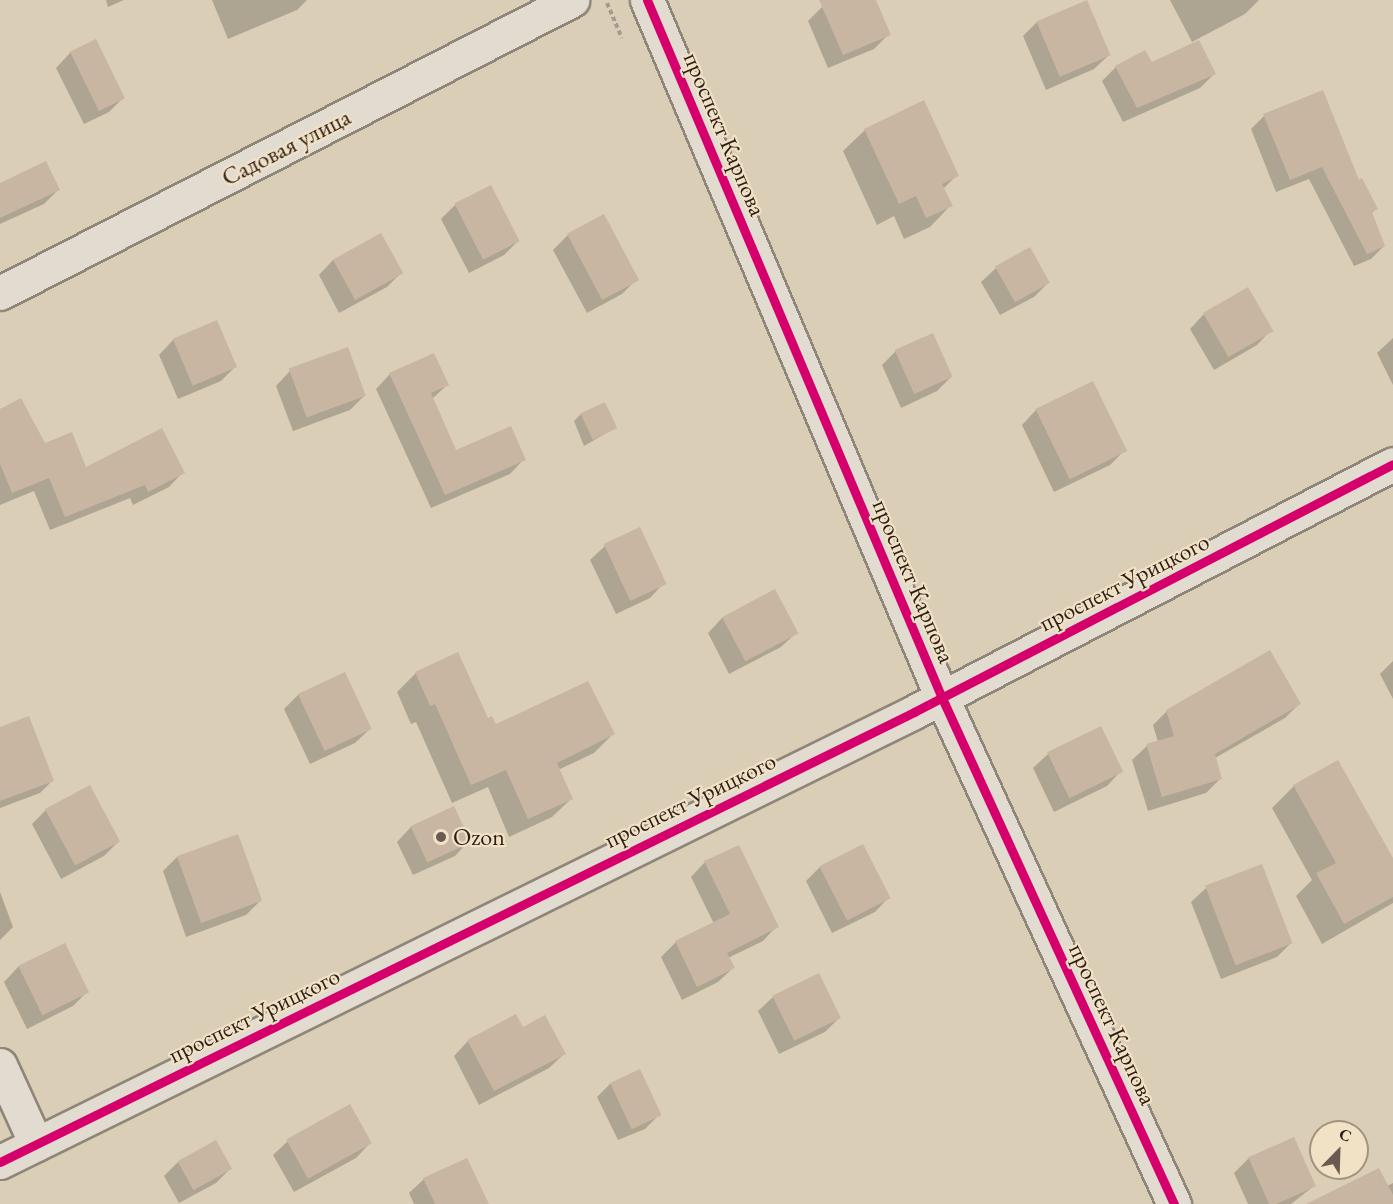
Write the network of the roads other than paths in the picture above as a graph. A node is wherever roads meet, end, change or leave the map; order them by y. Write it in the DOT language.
graph roads {
  1 [pos="572,0"];
  2 [pos="647,0"];
  3 [pos="0,293"];
  4 [pos="1393,464"];
  5 [pos="942,698"];
  6 [pos="0,1065"];
  7 [pos="36,1144"];
  8 [pos="0,1162"];
  9 [pos="1174,1204"];
  1 -- 3 [label="street, Садовая улица"];
  2 -- 5 [label="street, проспект Карпова"];
  4 -- 5 [label="street, проспект Урицкого"];
  5 -- 7 [label="street, проспект Урицкого"];
  5 -- 9 [label="street, проспект Карпова"];
  6 -- 7 [label="street"];
  7 -- 8 [label="street, проспект Урицкого"];
}
